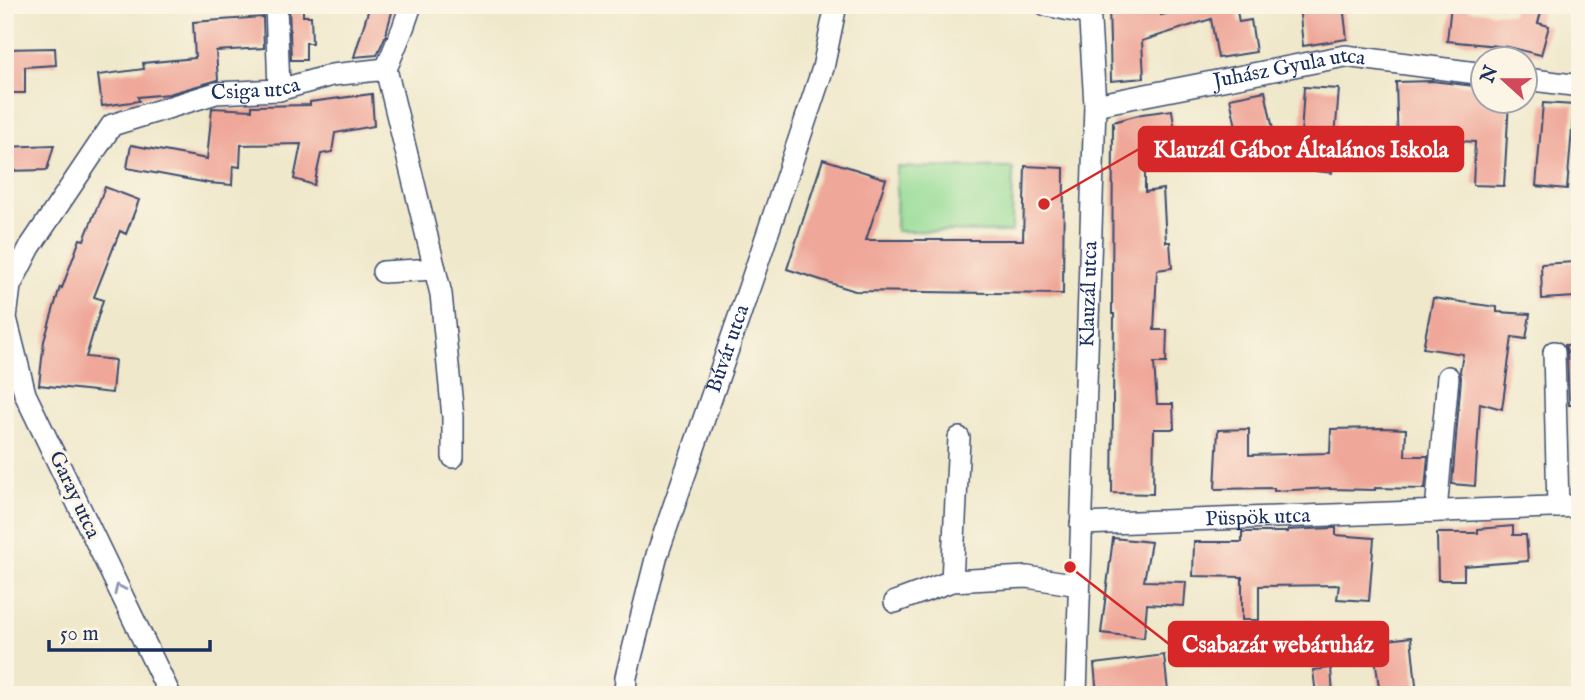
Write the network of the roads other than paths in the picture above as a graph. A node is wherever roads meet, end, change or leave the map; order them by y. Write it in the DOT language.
graph roads {
  1 [pos="276,5"];
  2 [pos="411,5"];
  3 [pos="836,5"];
  4 [pos="1046,5"];
  5 [pos="1089,10"];
  6 [pos="386,69"];
  7 [pos="1470,72"];
  8 [pos="1540,81"];
  9 [pos="1580,86"];
  10 [pos="279,90"];
  11 [pos="1095,105"];
  12 [pos="435,270"];
  13 [pos="383,272"];
  14 [pos="8,286"];
  15 [pos="1555,352"];
  16 [pos="1448,377"];
  17 [pos="959,438"];
  18 [pos="453,457"];
  19 [pos="1580,506"];
  20 [pos="1558,507"];
  21 [pos="1436,511"];
  22 [pos="1081,524"];
  23 [pos="952,581"];
  24 [pos="1079,585"];
  25 [pos="895,602"];
  26 [pos="170,695"];
  27 [pos="625,695"];
  28 [pos="1076,695"];
  1 -- 10 [label="street"];
  2 -- 6 [label="street"];
  3 -- 27 [label="street, Búvár utca"];
  4 -- 5 [label="street"];
  5 -- 11 [label="street, Klauzál utca"];
  6 -- 10 [label="street, Csiga utca"];
  6 -- 12 [label="street"];
  7 -- 11 [label="street, Juhász Gyula utca"];
  8 -- 9 [label="street"];
  10 -- 14 [label="street, Csiga utca"];
  11 -- 22 [label="street, Klauzál utca"];
  12 -- 13 [label="street"];
  12 -- 18 [label="street"];
  26 -- 14 [label="street, Garay utca, one-way"];
  15 -- 20 [label="street"];
  16 -- 21 [label="street"];
  17 -- 23 [label="street"];
  19 -- 20 [label="street, Püspök utca"];
  20 -- 21 [label="street, Püspök utca"];
  21 -- 22 [label="street, Püspök utca"];
  22 -- 24 [label="street, Klauzál utca"];
  23 -- 24 [label="street"];
  23 -- 25 [label="street"];
  24 -- 28 [label="street, Klauzál utca"];
}
